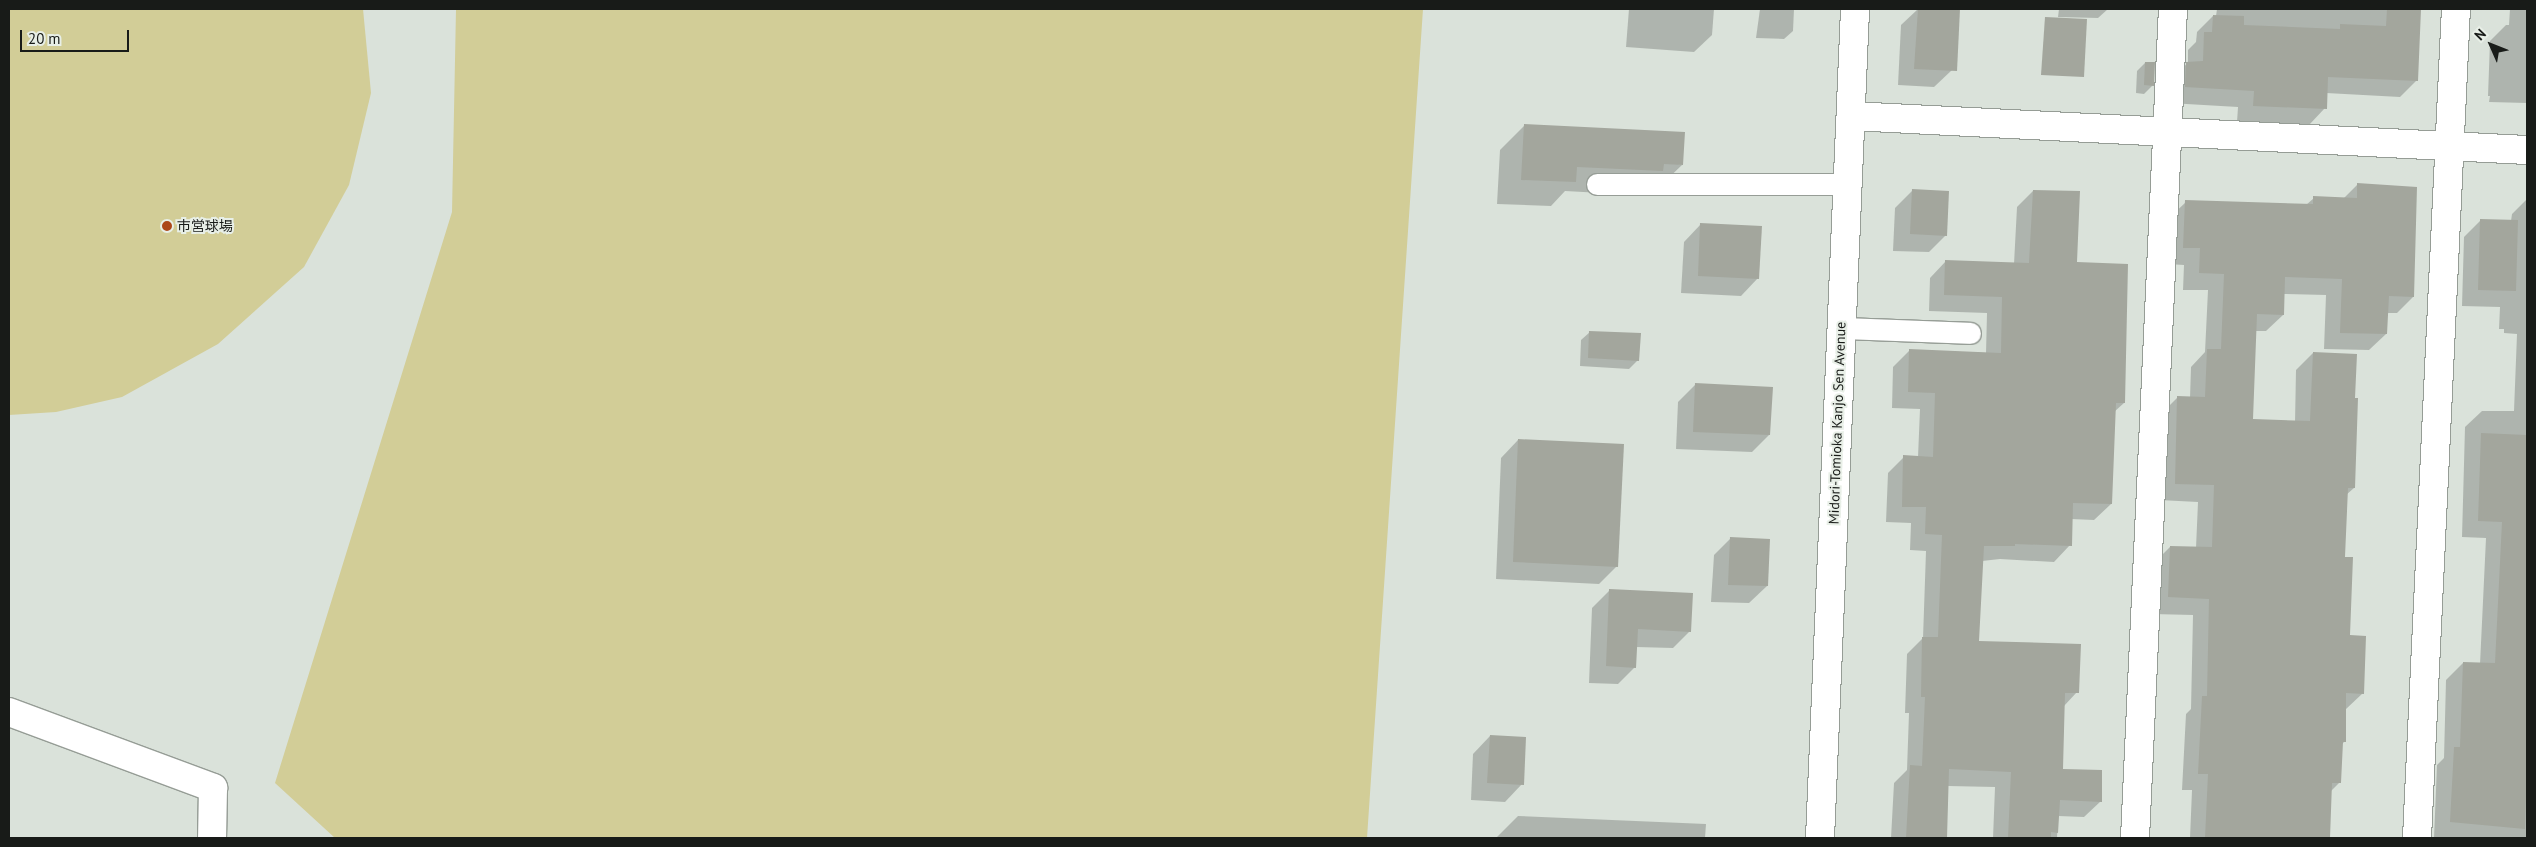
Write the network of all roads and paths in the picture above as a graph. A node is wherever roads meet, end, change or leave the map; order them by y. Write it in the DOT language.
graph roads {
  1 [pos="1856,9"];
  2 [pos="2174,9"];
  3 [pos="2456,9"];
  4 [pos="1851,116"];
  5 [pos="2168,134"];
  6 [pos="2449,146"];
  7 [pos="2527,150"];
  8 [pos="1597,184"];
  9 [pos="1848,184"];
  10 [pos="1841,328"];
  11 [pos="1970,333"];
  12 [pos="9,712"];
  13 [pos="212,838"];
  14 [pos="1820,838"];
  15 [pos="2135,838"];
  16 [pos="2417,838"];
  1 -- 4 [label="street, Midori-Tomioka Kanjo Sen Avenue"];
  2 -- 5 [label="street"];
  3 -- 6 [label="street"];
  4 -- 5 [label="street"];
  4 -- 9 [label="street, Midori-Tomioka Kanjo Sen Avenue"];
  5 -- 6 [label="street"];
  5 -- 15 [label="street"];
  6 -- 7 [label="street"];
  6 -- 16 [label="street"];
  8 -- 9 [label="lane"];
  9 -- 10 [label="street, Midori-Tomioka Kanjo Sen Avenue"];
  10 -- 11 [label="lane"];
  10 -- 14 [label="street, Midori-Tomioka Kanjo Sen Avenue"];
  12 -- 13 [label="street"];
}
